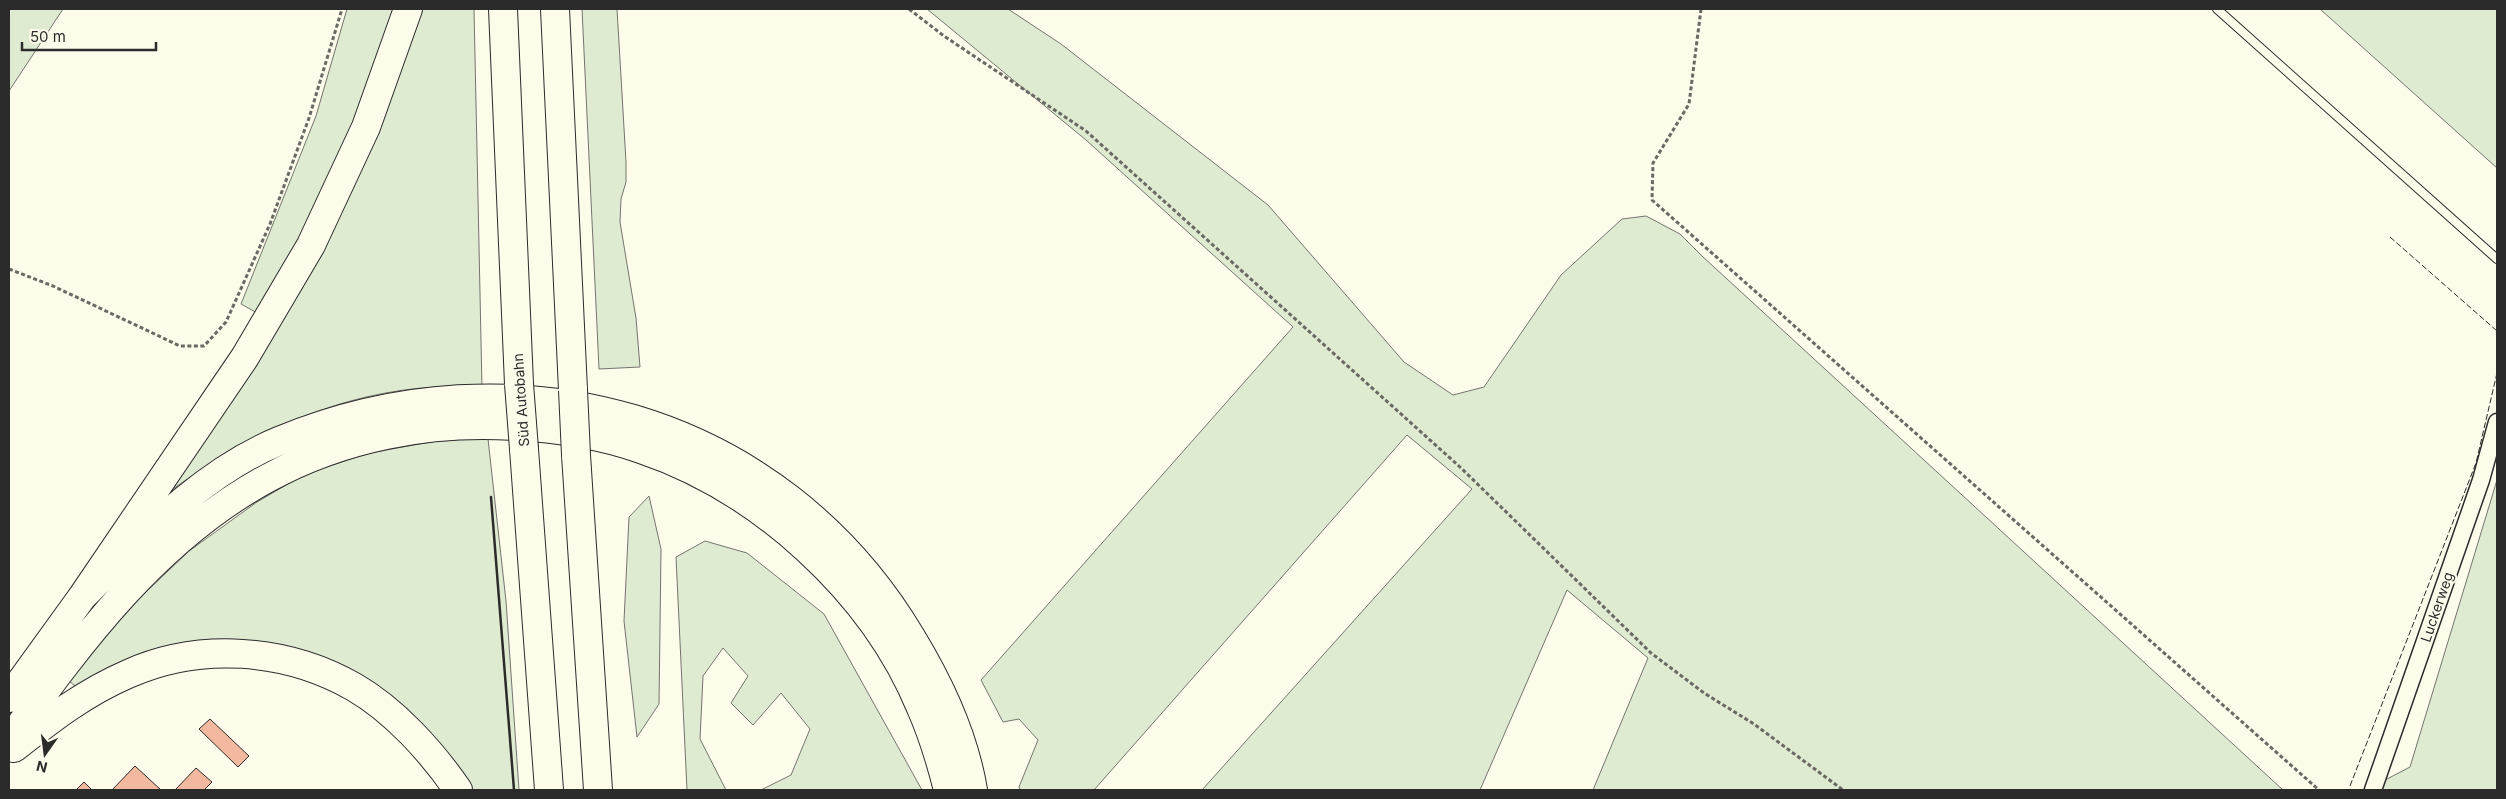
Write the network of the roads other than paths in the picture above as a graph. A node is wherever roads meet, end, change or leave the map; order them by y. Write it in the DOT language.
graph roads {
  1 [pos="408,9"];
  2 [pos="503,9"];
  3 [pos="555,9"];
  4 [pos="2217,9"];
  5 [pos="2497,259"];
  6 [pos="2497,422"];
  7 [pos="82,597"];
  8 [pos="9,698"];
  9 [pos="9,741"];
  10 [pos="9,752"];
  11 [pos="458,790"];
  12 [pos="549,790"];
  13 [pos="598,790"];
  14 [pos="948,790"];
  15 [pos="973,790"];
  16 [pos="2373,790"];
  1 -- 7 [label="highway"];
  2 -- 12 [label="highway, Süd Autobahn, bridge"];
  3 -- 13 [label="highway, bridge"];
  4 -- 5 [label="lane"];
  6 -- 16 [label="street, Luckerweg"];
  7 -- 8 [label="highway"];
  7 -- 15 [label="highway"];
  9 -- 14 [label="highway"];
  10 -- 11 [label="highway"];
}
